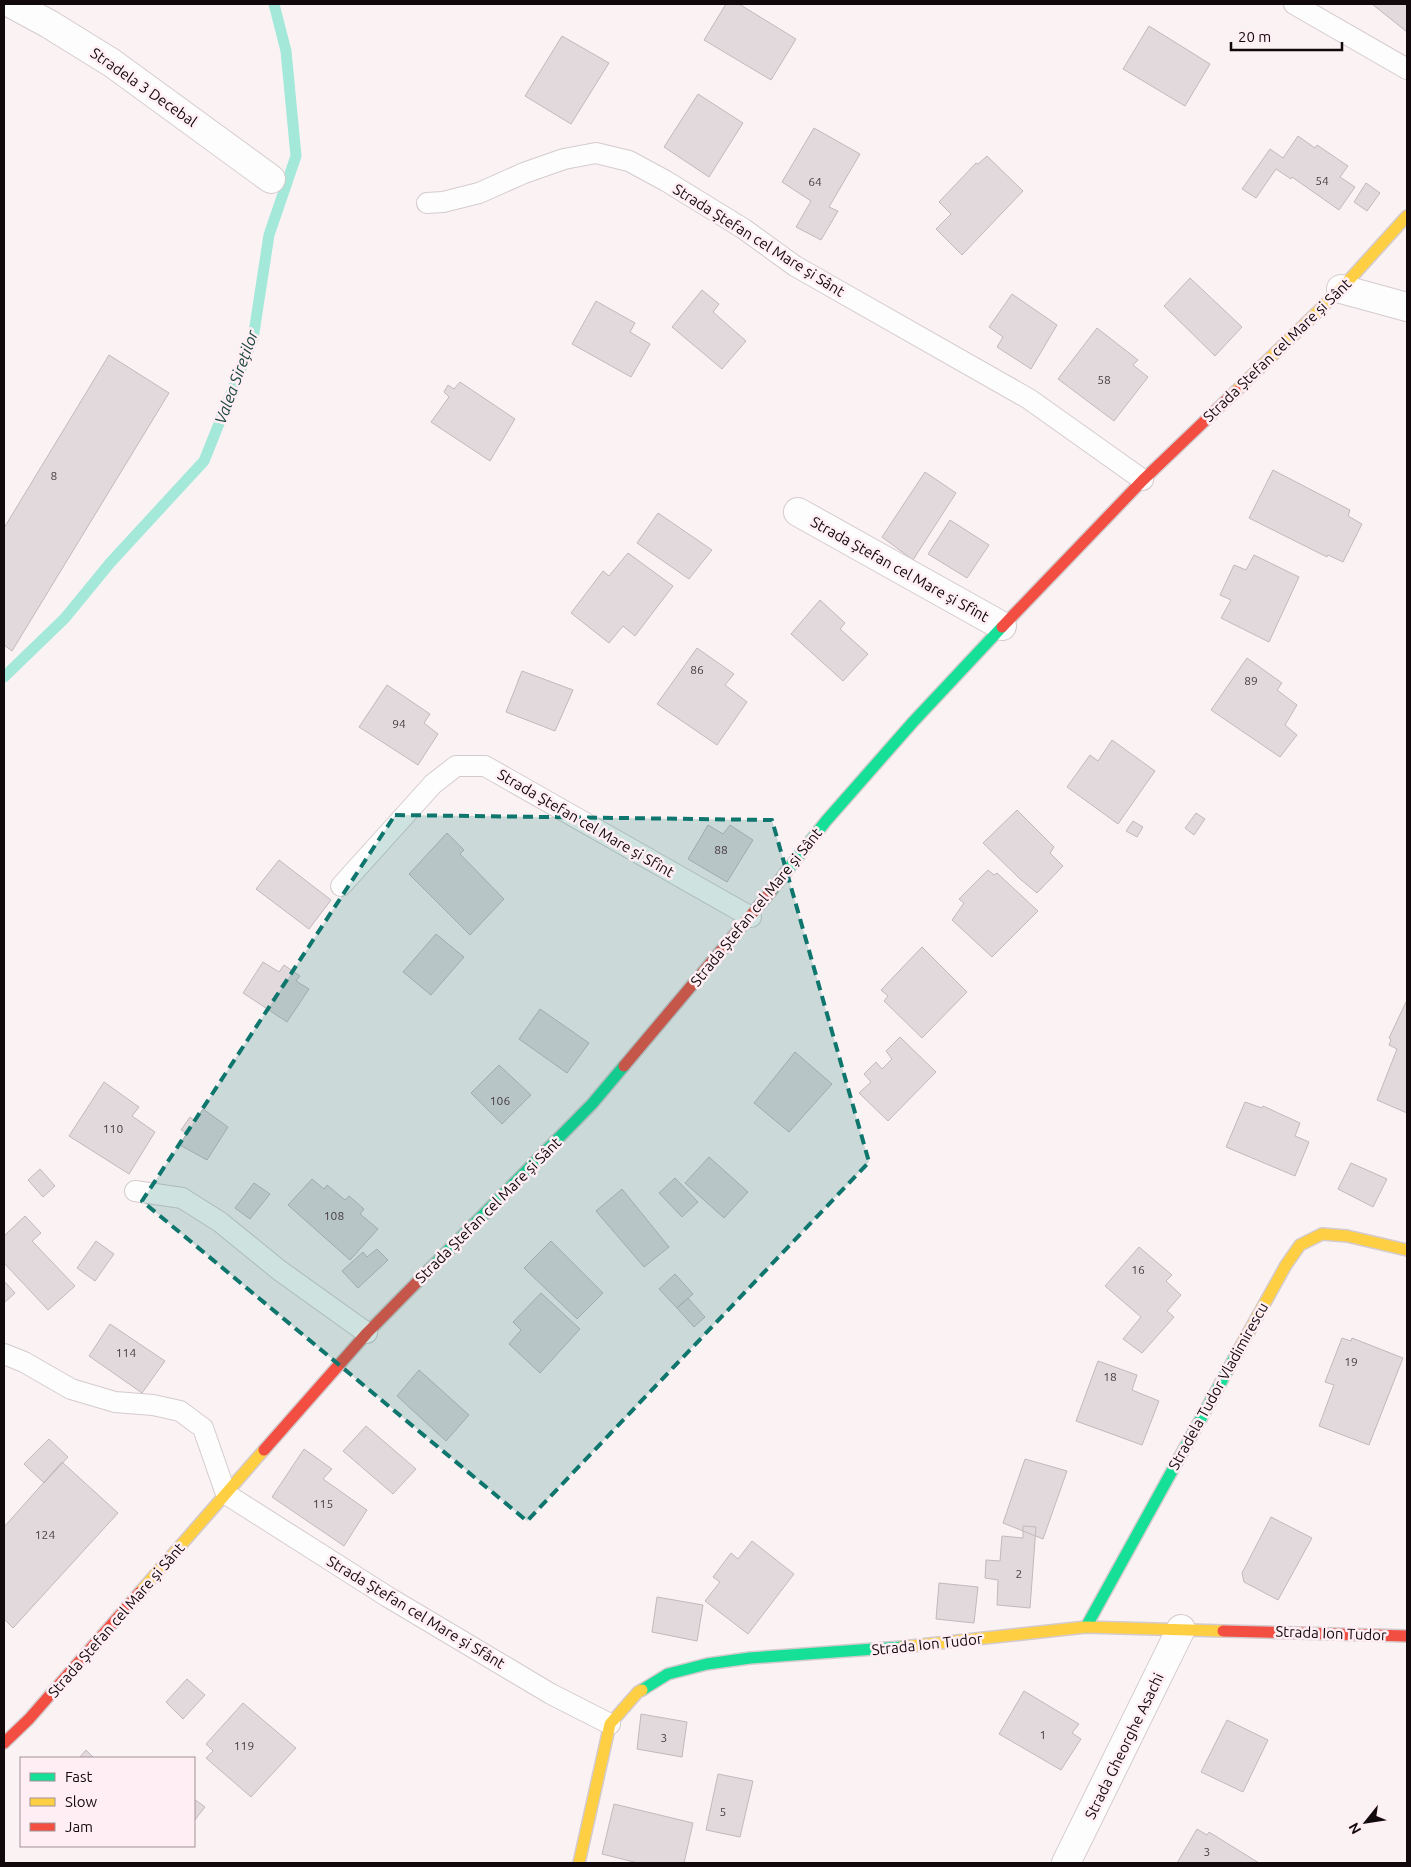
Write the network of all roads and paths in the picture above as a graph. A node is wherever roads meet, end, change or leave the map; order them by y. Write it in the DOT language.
graph roads {
  1 [pos="12,4"];
  2 [pos="1294,4"];
  3 [pos="1407,69"];
  4 [pos="271,179"];
  5 [pos="427,203"];
  6 [pos="1407,216"];
  7 [pos="1341,289"];
  8 [pos="1407,308"];
  9 [pos="1143,480"];
  10 [pos="798,512"];
  11 [pos="1002,626"];
  12 [pos="341,886"];
  13 [pos="752,917"];
  14 [pos="135,1191"];
  15 [pos="1407,1250"];
  16 [pos="367,1333"];
  17 [pos="4,1354"];
  18 [pos="226,1494"];
  19 [pos="1086,1627"];
  20 [pos="1181,1628"];
  21 [pos="1407,1636"];
  22 [pos="610,1724"];
  23 [pos="4,1743"];
  24 [pos="579,1863"];
  25 [pos="1066,1863"];
  1 -- 4 [label="street, Stradela 3 Decebal"];
  2 -- 3 [label="lane"];
  5 -- 9 [label="lane, Strada Ștefan cel Mare și Sânt"];
  6 -- 7 [label="street, Strada Ștefan cel Mare și Sânt"];
  7 -- 8 [label="street"];
  7 -- 9 [label="street, Strada Ștefan cel Mare și Sânt"];
  9 -- 11 [label="street, Strada Ștefan cel Mare și Sânt"];
  10 -- 11 [label="street, Strada Ștefan cel Mare și Sfînt"];
  11 -- 13 [label="street, Strada Ștefan cel Mare și Sânt"];
  12 -- 13 [label="lane, Strada Ștefan cel Mare și Sfînt"];
  13 -- 16 [label="street, Strada Ștefan cel Mare și Sânt"];
  14 -- 16 [label="lane"];
  15 -- 19 [label="street, Stradela Tudor Vladimirescu"];
  16 -- 18 [label="street, Strada Ștefan cel Mare și Sânt"];
  17 -- 18 [label="lane"];
  18 -- 22 [label="lane, Strada Ștefan cel Mare și Sfânt"];
  18 -- 23 [label="street, Strada Ștefan cel Mare și Sânt"];
  19 -- 20 [label="street, Strada Ion Tudor"];
  19 -- 22 [label="street, Strada Ion Tudor"];
  20 -- 21 [label="street, Strada Ion Tudor"];
  20 -- 25 [label="street, Strada Gheorghe Asachi"];
  22 -- 24 [label="street, Strada Ion Tudor"];
}
